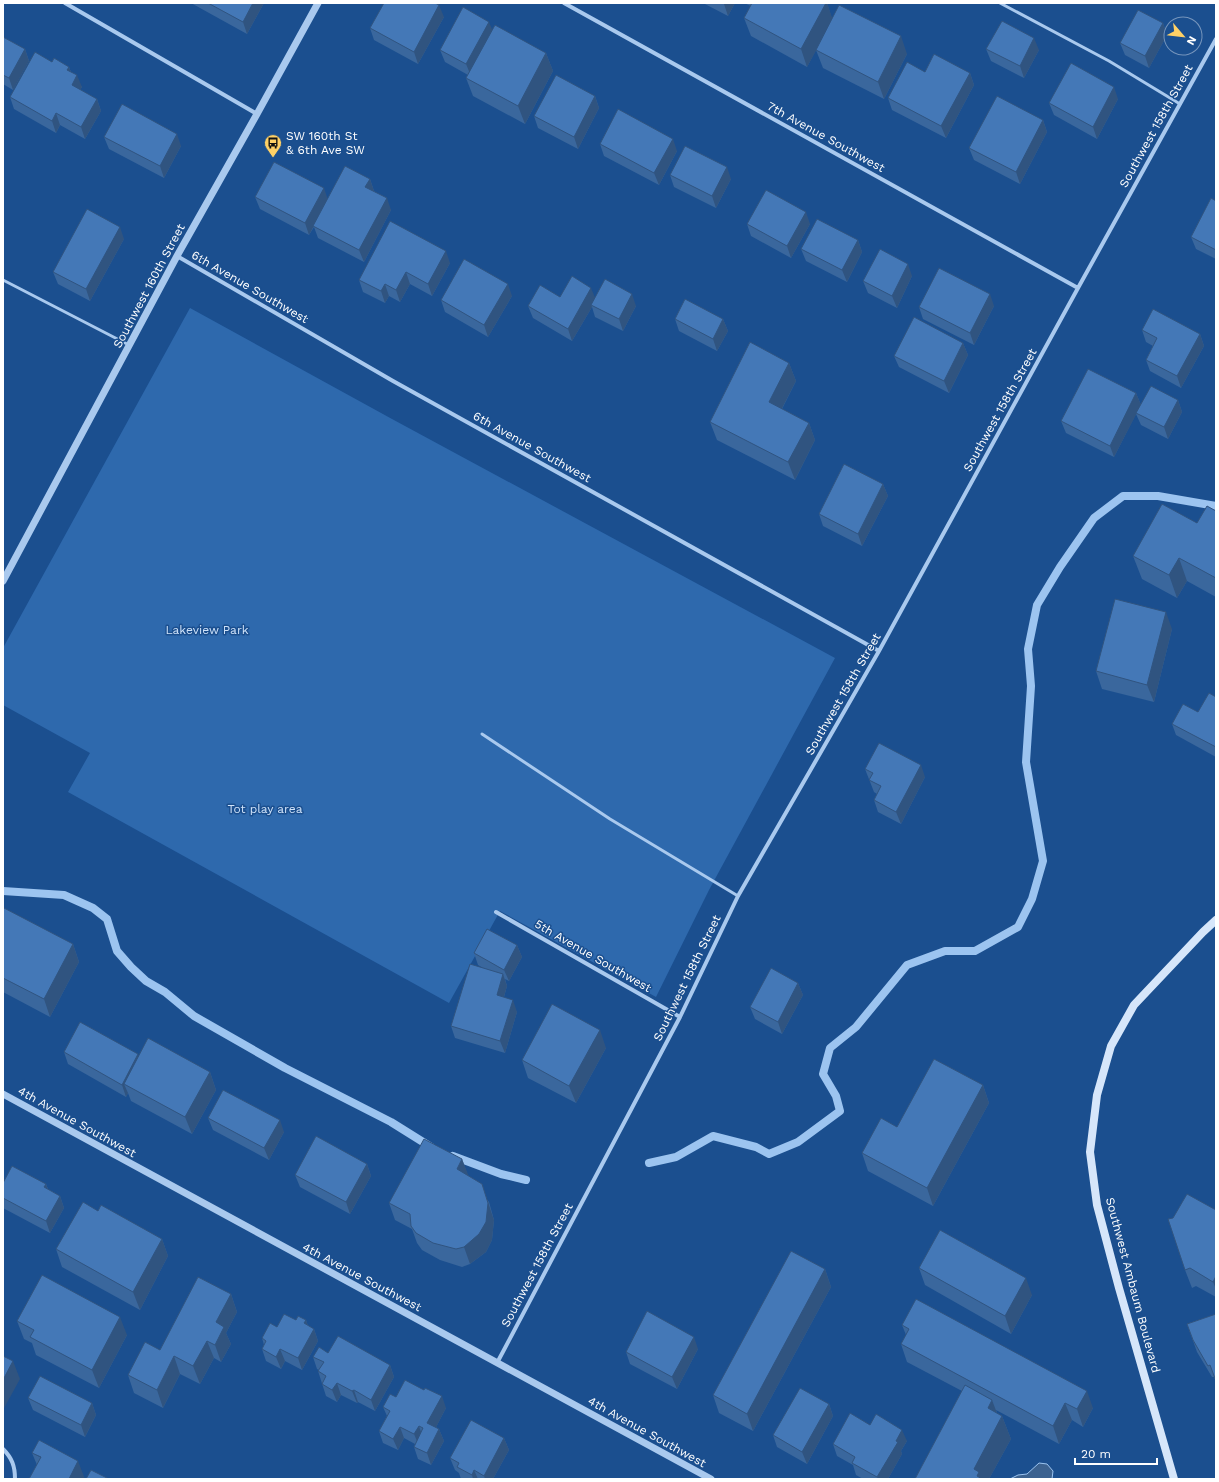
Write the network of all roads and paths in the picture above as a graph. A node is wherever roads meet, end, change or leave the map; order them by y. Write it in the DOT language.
graph roads {
  1 [pos="65,3"];
  2 [pos="318,3"];
  3 [pos="564,3"];
  4 [pos="1000,3"];
  5 [pos="1216,39"];
  6 [pos="1180,104"];
  7 [pos="257,114"];
  8 [pos="177,256"];
  9 [pos="3,280"];
  10 [pos="1078,288"];
  11 [pos="129,345"];
  12 [pos="3,581"];
  13 [pos="879,651"];
  14 [pos="482,734"];
  15 [pos="738,896"];
  16 [pos="496,912"];
  17 [pos="1216,920"];
  18 [pos="680,1017"];
  19 [pos="3,1094"];
  20 [pos="497,1363"];
  21 [pos="3,1449"];
  22 [pos="15,1479"];
  23 [pos="711,1479"];
  24 [pos="1174,1479"];
  1 -- 7 [label="street"];
  2 -- 7 [label="street, Southwest 160th Street"];
  3 -- 10 [label="street, 7th Avenue Southwest"];
  4 -- 6 [label="lane"];
  5 -- 6 [label="street, Southwest 158th Street"];
  6 -- 10 [label="street, Southwest 158th Street"];
  7 -- 8 [label="street, Southwest 160th Street"];
  8 -- 11 [label="street, Southwest 160th Street"];
  8 -- 13 [label="street, 6th Avenue Southwest"];
  9 -- 11 [label="lane"];
  10 -- 13 [label="street, Southwest 158th Street"];
  11 -- 12 [label="street, Southwest 160th Street"];
  13 -- 15 [label="street, Southwest 158th Street"];
  14 -- 15 [label="lane"];
  15 -- 18 [label="street, Southwest 158th Street"];
  16 -- 18 [label="street, 5th Avenue Southwest"];
  17 -- 24 [label="main road, Southwest Ambaum Boulevard"];
  18 -- 20 [label="street, Southwest 158th Street"];
  19 -- 20 [label="street, 4th Avenue Southwest"];
  20 -- 23 [label="street, 4th Avenue Southwest"];
  21 -- 22 [label="street"];
}
